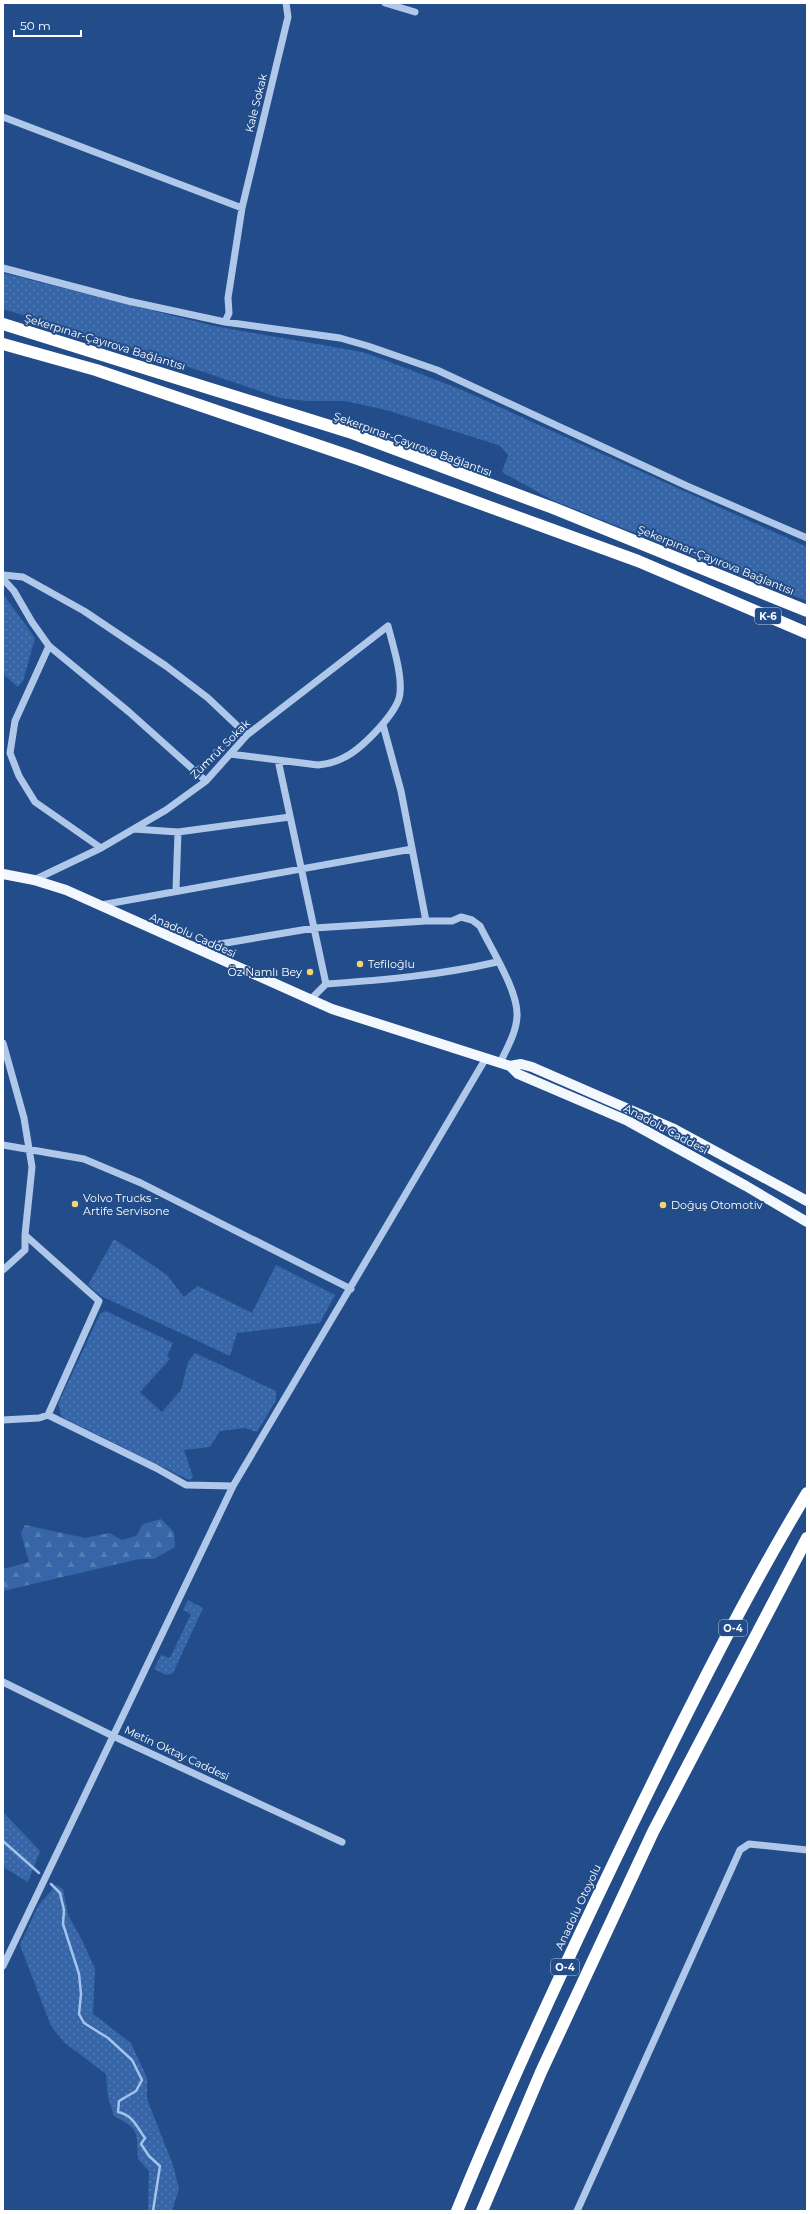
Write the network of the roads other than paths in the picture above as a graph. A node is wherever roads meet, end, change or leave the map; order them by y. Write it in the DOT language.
graph roads {
  1 [pos="286,3"];
  2 [pos="385,3"];
  3 [pos="415,12"];
  4 [pos="3,117"];
  5 [pos="242,208"];
  6 [pos="3,268"];
  7 [pos="225,322"];
  8 [pos="3,324"];
  9 [pos="3,344"];
  10 [pos="807,538"];
  11 [pos="3,575"];
  12 [pos="3,579"];
  13 [pos="730,599"];
  14 [pos="807,611"];
  15 [pos="807,628"];
  16 [pos="807,632"];
  17 [pos="49,646"];
  18 [pos="383,725"];
  19 [pos="247,735"];
  20 [pos="230,754"];
  21 [pos="278,760"];
  22 [pos="206,781"];
  23 [pos="290,818"];
  24 [pos="134,829"];
  25 [pos="178,832"];
  26 [pos="101,848"];
  27 [pos="412,849"];
  28 [pos="302,870"];
  29 [pos="3,874"];
  30 [pos="34,880"];
  31 [pos="176,890"];
  32 [pos="99,906"];
  33 [pos="426,921"];
  34 [pos="314,928"];
  35 [pos="194,948"];
  36 [pos="497,962"];
  37 [pos="326,984"];
  38 [pos="310,1000"];
  39 [pos="3,1043"];
  40 [pos="486,1058"];
  41 [pos="500,1062"];
  42 [pos="510,1066"];
  43 [pos="3,1145"];
  44 [pos="28,1149"];
  45 [pos="807,1201"];
  46 [pos="807,1222"];
  47 [pos="25,1235"];
  48 [pos="3,1270"];
  49 [pos="351,1289"];
  50 [pos="48,1415"];
  51 [pos="3,1420"];
  52 [pos="233,1486"];
  53 [pos="807,1493"];
  54 [pos="806,1540"];
  55 [pos="3,1682"];
  56 [pos="113,1736"];
  57 [pos="342,1842"];
  58 [pos="807,1850"];
  59 [pos="3,1966"];
  60 [pos="457,2211"];
  61 [pos="482,2211"];
  62 [pos="577,2211"];
  1 -- 5 [label="street, Kale Sokak"];
  2 -- 3 [label="street"];
  4 -- 5 [label="street"];
  5 -- 7 [label="street, Kale Sokak"];
  6 -- 7 [label="street"];
  7 -- 10 [label="street"];
  8 -- 14 [label="highway, Şekerpınar-Çayırova Bağlantısı"];
  9 -- 13 [label="highway"];
  11 -- 19 [label="street"];
  12 -- 17 [label="street"];
  13 -- 15 [label="highway, K-6"];
  13 -- 16 [label="highway, K-6"];
  17 -- 22 [label="street"];
  17 -- 26 [label="street"];
  18 -- 19 [label="street, Zümrüt Sokak"];
  18 -- 21 [label="street"];
  18 -- 27 [label="street"];
  19 -- 20 [label="street, Zümrüt Sokak"];
  20 -- 21 [label="street"];
  20 -- 22 [label="street, Zümrüt Sokak"];
  21 -- 23 [label="street"];
  22 -- 24 [label="street, Zümrüt Sokak"];
  23 -- 25 [label="street"];
  23 -- 28 [label="street"];
  24 -- 25 [label="street"];
  24 -- 26 [label="street, Zümrüt Sokak"];
  25 -- 31 [label="street"];
  26 -- 30 [label="street, Zümrüt Sokak"];
  27 -- 28 [label="street"];
  27 -- 33 [label="street"];
  28 -- 31 [label="street"];
  28 -- 34 [label="street"];
  29 -- 30 [label="main road, Anadolu Caddesi"];
  30 -- 32 [label="main road, Anadolu Caddesi"];
  31 -- 32 [label="street"];
  32 -- 35 [label="main road, Anadolu Caddesi"];
  33 -- 34 [label="street"];
  33 -- 36 [label="street"];
  34 -- 35 [label="street"];
  34 -- 37 [label="street"];
  35 -- 38 [label="main road, Anadolu Caddesi"];
  36 -- 37 [label="street"];
  36 -- 41 [label="street"];
  37 -- 38 [label="street"];
  38 -- 40 [label="main road, Anadolu Caddesi"];
  39 -- 44 [label="street"];
  40 -- 41 [label="main road, Anadolu Caddesi"];
  40 -- 49 [label="street"];
  41 -- 42 [label="main road, Anadolu Caddesi"];
  42 -- 45 [label="main road, Anadolu Caddesi"];
  42 -- 46 [label="main road, Anadolu Caddesi"];
  43 -- 44 [label="street"];
  44 -- 47 [label="street"];
  44 -- 49 [label="street"];
  47 -- 48 [label="street"];
  47 -- 50 [label="street"];
  49 -- 52 [label="street"];
  50 -- 51 [label="street"];
  50 -- 52 [label="street"];
  52 -- 56 [label="street"];
  53 -- 60 [label="highway, Anadolu Otoyolu / O-4"];
  54 -- 61 [label="highway, O-4"];
  55 -- 56 [label="street, Metin Oktay Caddesi"];
  56 -- 57 [label="street, Metin Oktay Caddesi"];
  56 -- 59 [label="street"];
  58 -- 62 [label="street"];
}
